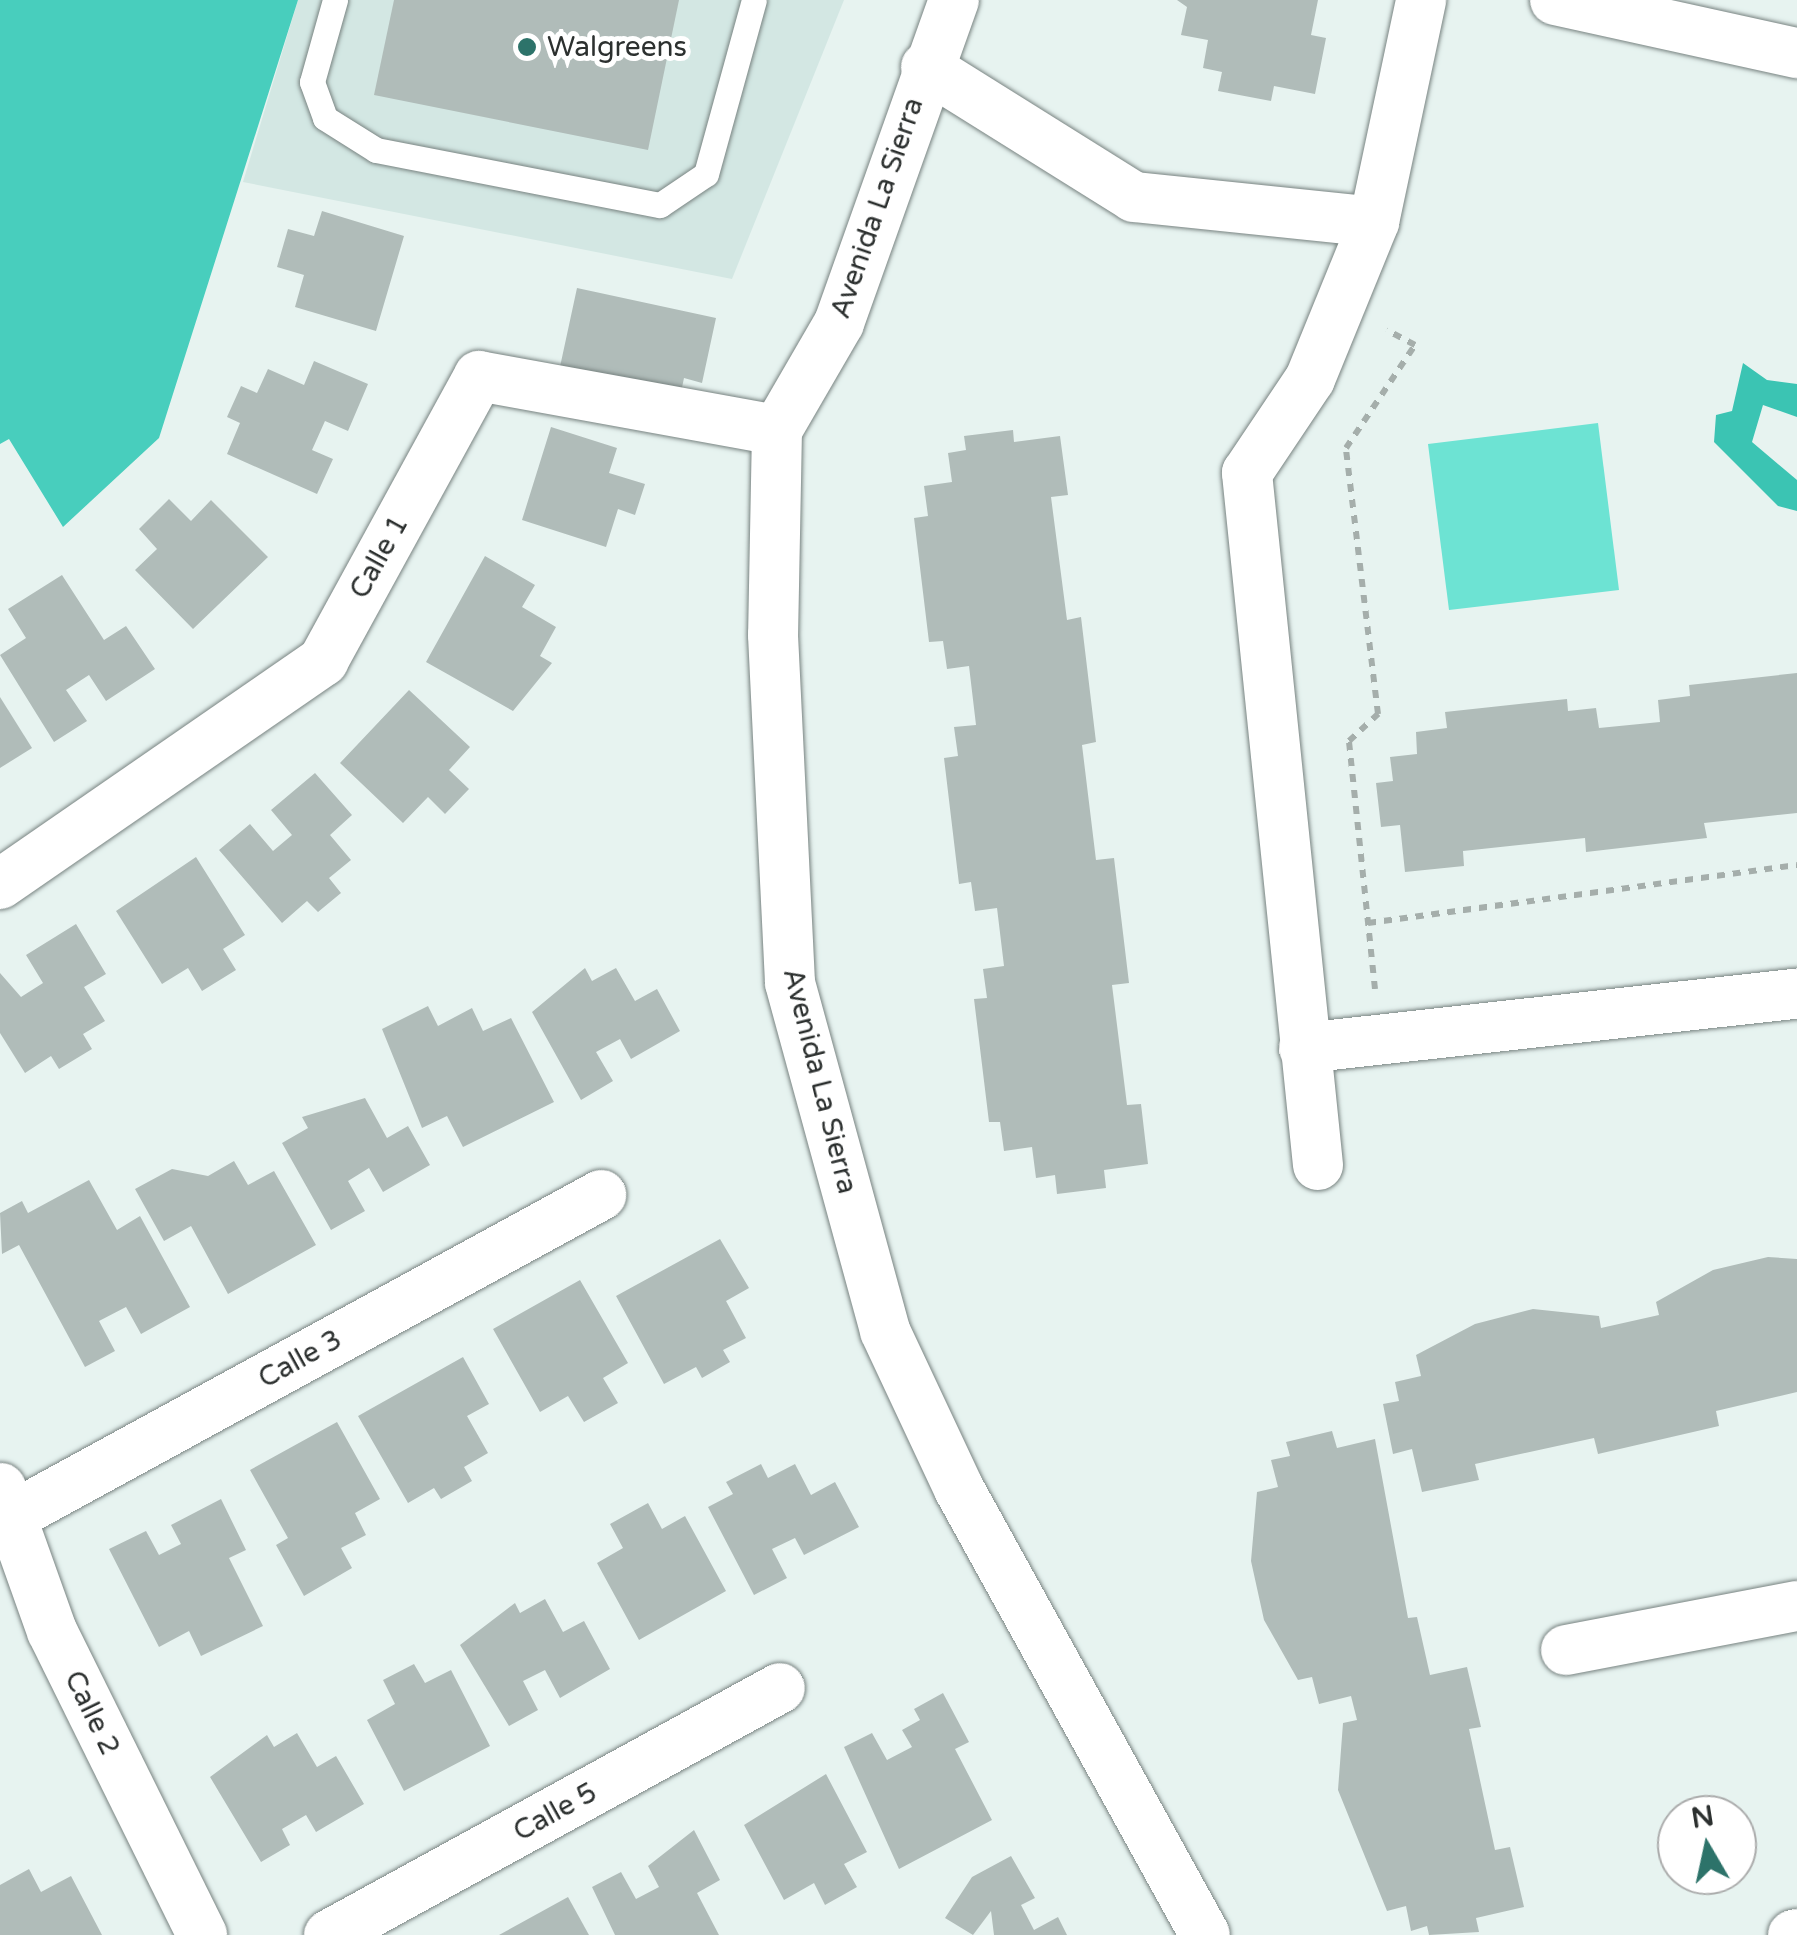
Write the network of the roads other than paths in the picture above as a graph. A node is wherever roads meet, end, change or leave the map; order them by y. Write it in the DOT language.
graph roads {
  1 [pos="335,0"];
  2 [pos="754,0"];
  3 [pos="954,0"];
  4 [pos="1422,0"];
  5 [pos="1555,0"];
  6 [pos="1797,53"];
  7 [pos="926,67"];
  8 [pos="1374,222"];
  9 [pos="778,430"];
  10 [pos="0,884"];
  11 [pos="1797,994"];
  12 [pos="1304,1048"];
  13 [pos="1318,1165"];
  14 [pos="601,1195"];
  15 [pos="3,1508"];
  16 [pos="1797,1606"];
  17 [pos="1566,1650"];
  18 [pos="780,1688"];
  19 [pos="202,1935"];
  20 [pos="329,1935"];
  21 [pos="1205,1935"];
  1 -- 2 [label="lane"];
  3 -- 7 [label="street, Avenida La Sierra"];
  4 -- 8 [label="street"];
  5 -- 6 [label="street"];
  7 -- 8 [label="street"];
  7 -- 9 [label="street, Avenida La Sierra"];
  8 -- 12 [label="street"];
  9 -- 10 [label="street, Calle 1"];
  9 -- 21 [label="street, Avenida La Sierra"];
  11 -- 12 [label="street"];
  12 -- 13 [label="street"];
  14 -- 15 [label="street, Calle 3"];
  15 -- 19 [label="street, Calle 2"];
  16 -- 17 [label="street"];
  18 -- 20 [label="street, Calle 5"];
}
